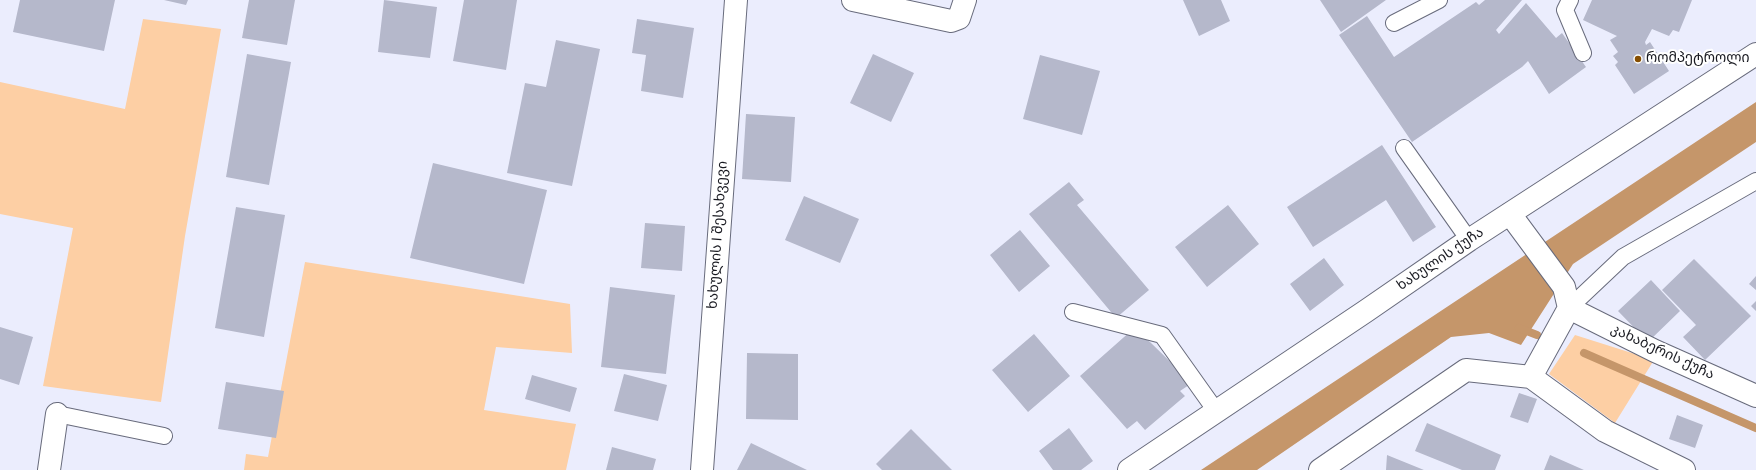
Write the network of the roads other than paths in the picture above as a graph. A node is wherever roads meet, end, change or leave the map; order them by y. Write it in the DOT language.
graph roads {
  1 [pos="736,0"];
  2 [pos="853,0"];
  3 [pos="965,0"];
  4 [pos="1439,0"];
  5 [pos="1570,0"];
  6 [pos="1394,23"];
  7 [pos="1583,53"];
  8 [pos="1756,54"];
  9 [pos="1404,148"];
  10 [pos="1756,181"];
  11 [pos="1510,214"];
  12 [pos="1469,240"];
  13 [pos="1569,308"];
  14 [pos="1073,312"];
  15 [pos="1531,377"];
  16 [pos="1756,396"];
  17 [pos="1216,411"];
  18 [pos="58,414"];
  19 [pos="164,436"];
  20 [pos="49,470"];
  21 [pos="702,470"];
  22 [pos="1129,470"];
  23 [pos="1320,470"];
  24 [pos="1684,470"];
  1 -- 21 [label="street, ხახულის I შესახვევი"];
  2 -- 3 [label="street"];
  4 -- 6 [label="lane"];
  5 -- 7 [label="lane"];
  8 -- 11 [label="street, ხახულის ქუჩა"];
  9 -- 12 [label="lane"];
  10 -- 13 [label="lane"];
  11 -- 12 [label="street, ხახულის ქუჩა"];
  11 -- 13 [label="street"];
  12 -- 17 [label="street, ხახულის ქუჩა"];
  13 -- 15 [label="street"];
  13 -- 16 [label="street, კახაბერის ქუჩა"];
  14 -- 17 [label="lane"];
  15 -- 23 [label="street"];
  15 -- 24 [label="street"];
  17 -- 22 [label="street, ხახულის ქუჩა"];
  18 -- 19 [label="lane"];
  18 -- 20 [label="street"];
}
